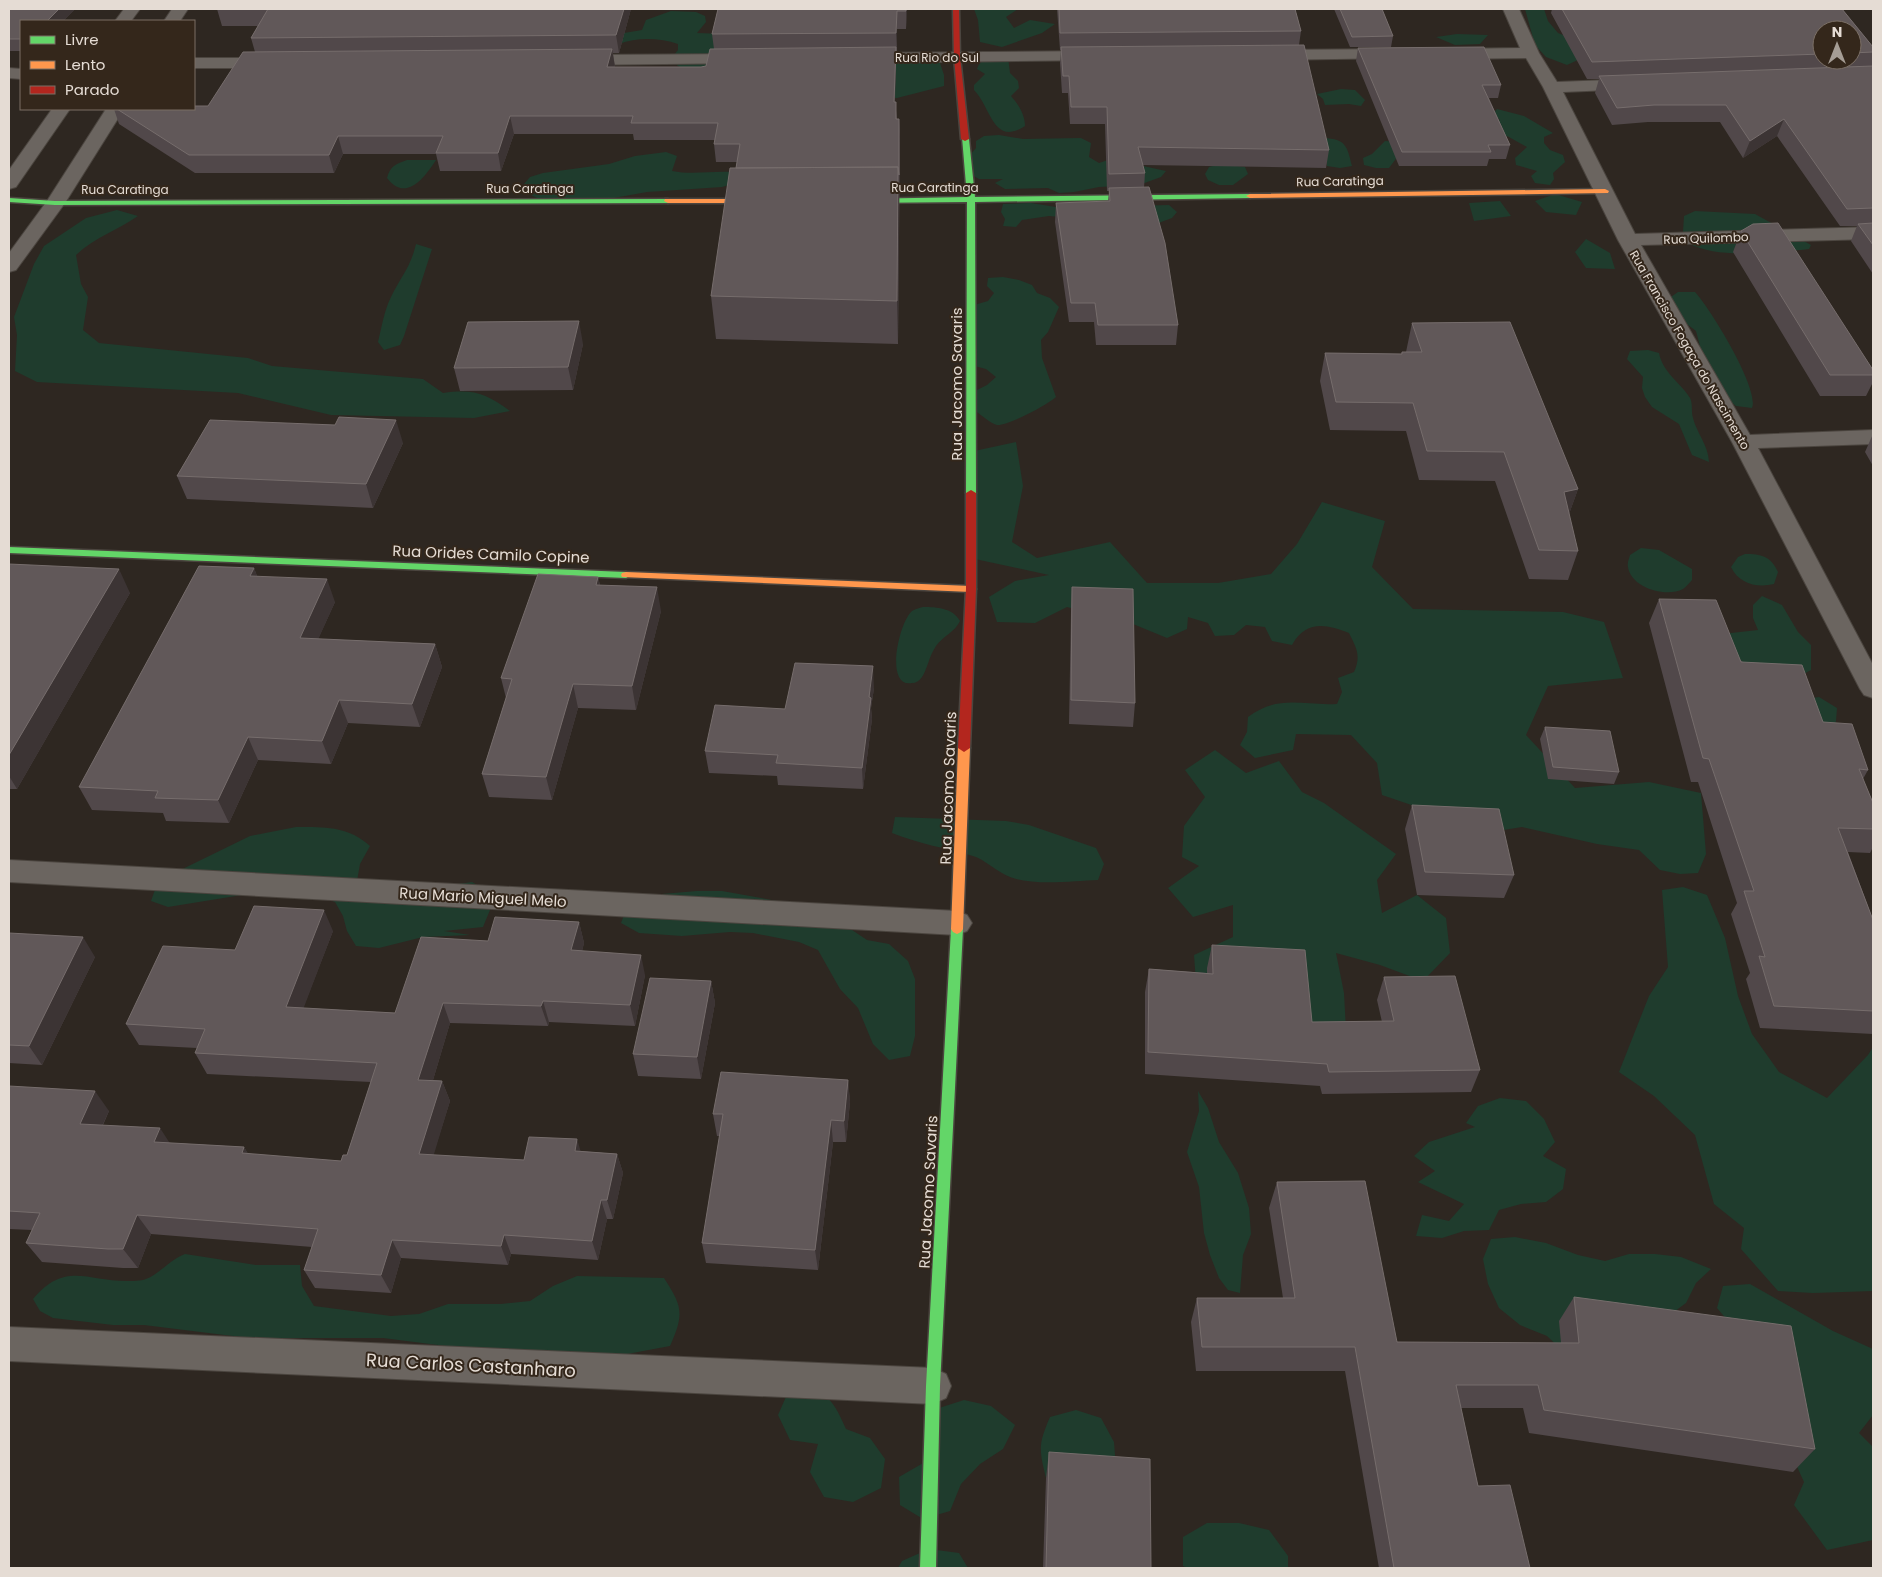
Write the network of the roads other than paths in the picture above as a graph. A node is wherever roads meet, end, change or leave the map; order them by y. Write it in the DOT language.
graph roads {
  1 [pos="132,9"];
  2 [pos="180,9"];
  3 [pos="956,9"];
  4 [pos="1511,9"];
  5 [pos="124,20"];
  6 [pos="173,20"];
  7 [pos="1531,53"];
  8 [pos="1412,54"];
  9 [pos="1432,54"];
  10 [pos="1254,55"];
  11 [pos="1115,56"];
  12 [pos="957,57"];
  13 [pos="838,58"];
  14 [pos="759,59"];
  15 [pos="560,60"];
  16 [pos="293,63"];
  17 [pos="195,64"];
  18 [pos="1649,84"];
  19 [pos="1552,87"];
  20 [pos="60,110"];
  21 [pos="114,110"];
  22 [pos="9,183"];
  23 [pos="1605,191"];
  24 [pos="9,200"];
  25 [pos="772,201"];
  26 [pos="852,201"];
  27 [pos="971,201"];
  28 [pos="55,203"];
  29 [pos="1873,233"];
  30 [pos="1628,240"];
  31 [pos="9,266"];
  32 [pos="1873,437"];
  33 [pos="1743,442"];
  34 [pos="9,550"];
  35 [pos="972,588"];
  36 [pos="1873,689"];
  37 [pos="9,871"];
  38 [pos="957,922"];
  39 [pos="9,1344"];
  40 [pos="933,1386"];
  41 [pos="928,1568"];
  1 -- 5 [label="street"];
  2 -- 6 [label="street"];
  3 -- 12 [label="street, Rua Jacomo Savaris"];
  4 -- 7 [label="street, Rua Francisco Fogaça do Nascimento"];
  7 -- 9 [label="street"];
  7 -- 19 [label="street, Rua Francisco Fogaça do Nascimento"];
  8 -- 10 [label="street"];
  11 -- 12 [label="street, Rua Rio do Sul"];
  12 -- 13 [label="street, Rua Rio do Sul"];
  12 -- 27 [label="street, Rua Jacomo Savaris"];
  14 -- 15 [label="street"];
  16 -- 17 [label="street"];
  18 -- 19 [label="street"];
  19 -- 23 [label="street, Rua Francisco Fogaça do Nascimento"];
  20 -- 22 [label="street"];
  21 -- 28 [label="street"];
  23 -- 27 [label="street, Rua Caratinga"];
  23 -- 30 [label="street, Rua Francisco Fogaça do Nascimento"];
  24 -- 28 [label="street, Rua Caratinga"];
  25 -- 28 [label="street, Rua Caratinga"];
  26 -- 27 [label="street, Rua Caratinga"];
  27 -- 35 [label="street, Rua Jacomo Savaris"];
  28 -- 31 [label="street"];
  29 -- 30 [label="street, Rua Quilombo"];
  30 -- 33 [label="street, Rua Francisco Fogaça do Nascimento"];
  32 -- 33 [label="street"];
  33 -- 36 [label="street, Rua Francisco Fogaça do Nascimento"];
  34 -- 35 [label="street, Rua Orides Camilo Copine"];
  35 -- 38 [label="street, Rua Jacomo Savaris"];
  37 -- 38 [label="street, Rua Mario Miguel Melo"];
  38 -- 40 [label="street, Rua Jacomo Savaris"];
  39 -- 40 [label="street, Rua Carlos Castanharo"];
  40 -- 41 [label="street, Rua Jacomo Savaris"];
}
